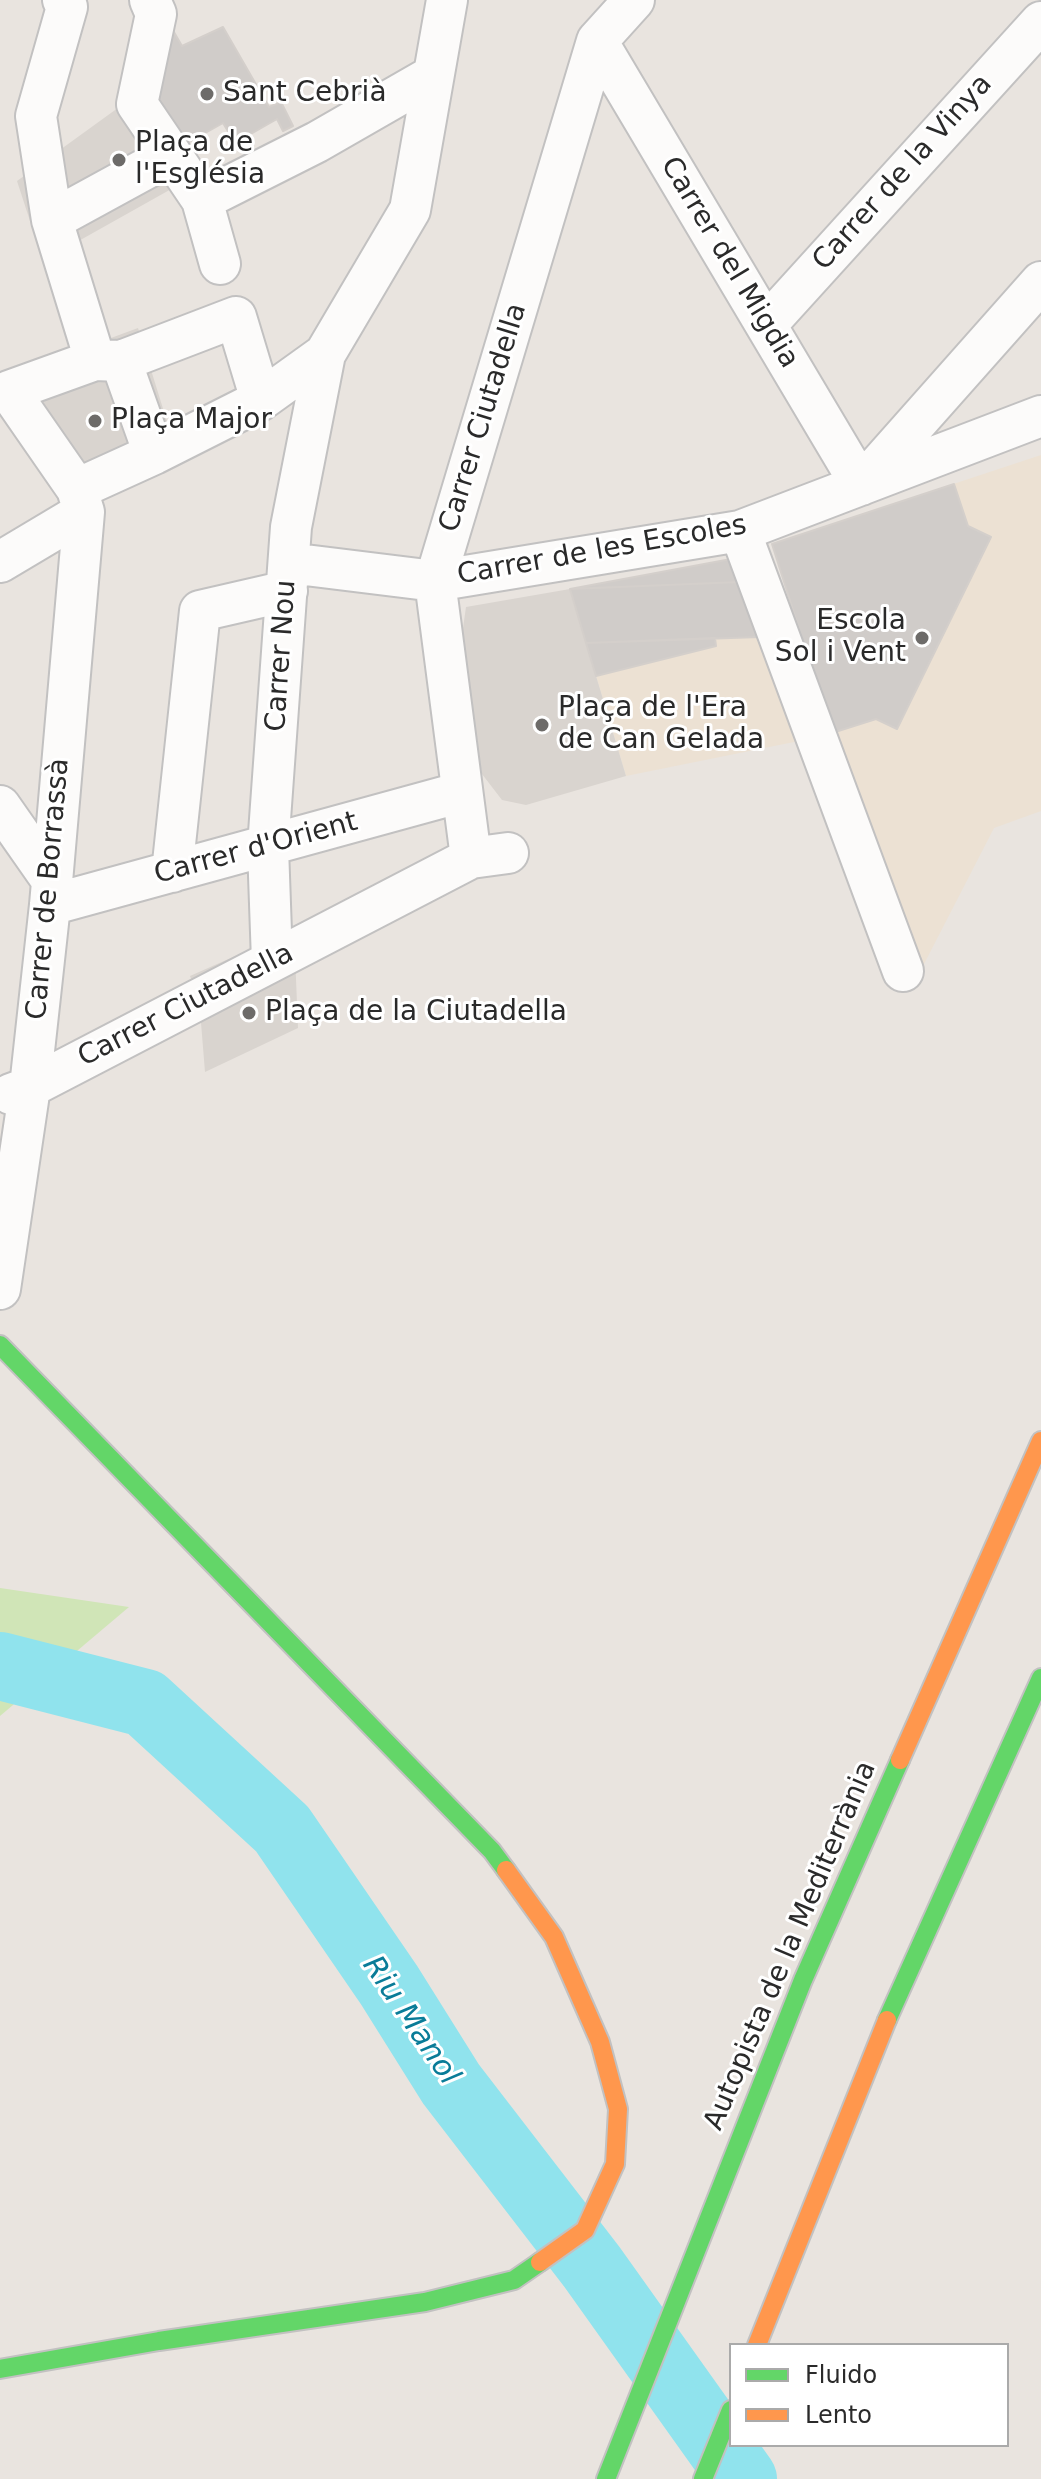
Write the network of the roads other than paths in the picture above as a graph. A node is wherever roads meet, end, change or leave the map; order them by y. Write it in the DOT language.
graph roads {
  1 [pos="63,0"];
  2 [pos="150,0"];
  3 [pos="447,0"];
  4 [pos="634,0"];
  5 [pos="1041,22"];
  6 [pos="597,41"];
  7 [pos="432,76"];
  8 [pos="171,155"];
  9 [pos="202,200"];
  10 [pos="52,220"];
  11 [pos="220,264"];
  12 [pos="1041,282"];
  13 [pos="766,325"];
  14 [pos="325,354"];
  15 [pos="108,361"];
  16 [pos="5,393"];
  17 [pos="261,400"];
  18 [pos="1041,416"];
  19 [pos="154,454"];
  20 [pos="861,485"];
  21 [pos="80,500"];
  22 [pos="740,531"];
  23 [pos="0,562"];
  24 [pos="288,577"];
  25 [pos="435,581"];
  26 [pos="462,792"];
  27 [pos="0,806"];
  28 [pos="268,847"];
  29 [pos="172,872"];
  30 [pos="50,892"];
  31 [pos="272,961"];
  32 [pos="903,971"];
  33 [pos="15,1093"];
  34 [pos="0,1289"];
  35 [pos="0,1345"];
  36 [pos="1041,1441"];
  37 [pos="1041,1678"];
  38 [pos="758,2343"];
  39 [pos="0,2369"];
  40 [pos="729,2415"];
  41 [pos="606,2479"];
  42 [pos="703,2479"];
  1 -- 10 [label="street"];
  2 -- 8 [label="street"];
  3 -- 7 [label="street"];
  4 -- 6 [label="street, Carrer Ciutadella"];
  5 -- 13 [label="street, Carrer de la Vinya"];
  6 -- 13 [label="street, Carrer del Migdia"];
  6 -- 25 [label="street, Carrer Ciutadella"];
  7 -- 9 [label="street"];
  7 -- 14 [label="street"];
  8 -- 9 [label="street"];
  8 -- 10 [label="street"];
  9 -- 11 [label="street"];
  10 -- 15 [label="street"];
  12 -- 20 [label="street"];
  13 -- 20 [label="street, Carrer del Migdia"];
  14 -- 17 [label="street"];
  14 -- 24 [label="street, Carrer Nou"];
  15 -- 16 [label="street"];
  15 -- 17 [label="street"];
  15 -- 19 [label="street"];
  16 -- 21 [label="street"];
  17 -- 19 [label="street"];
  18 -- 20 [label="street, Carrer de les Escoles"];
  19 -- 21 [label="street"];
  20 -- 22 [label="street, Carrer de les Escoles"];
  21 -- 23 [label="street"];
  21 -- 30 [label="street, Carrer de Borrassà"];
  22 -- 25 [label="street, Carrer de les Escoles"];
  22 -- 32 [label="street"];
  24 -- 25 [label="street, Carrer de les Escoles"];
  24 -- 28 [label="street, Carrer Nou"];
  24 -- 29 [label="street, Carrer de les Escoles"];
  25 -- 26 [label="street, Carrer Ciutadella"];
  26 -- 28 [label="street, Carrer d'Orient"];
  26 -- 31 [label="street, Carrer Ciutadella"];
  27 -- 30 [label="street"];
  28 -- 29 [label="street, Carrer d'Orient"];
  28 -- 31 [label="street, Carrer Nou"];
  29 -- 30 [label="street, Carrer d'Orient"];
  30 -- 33 [label="street, Carrer de Borrassà"];
  31 -- 33 [label="street, Carrer Ciutadella"];
  33 -- 34 [label="street, Carrer de Borrassà"];
  35 -- 39 [label="main road"];
  36 -- 41 [label="main road, Autopista de la Mediterrània"];
  37 -- 38 [label="main road"];
  40 -- 42 [label="main road"];
}
